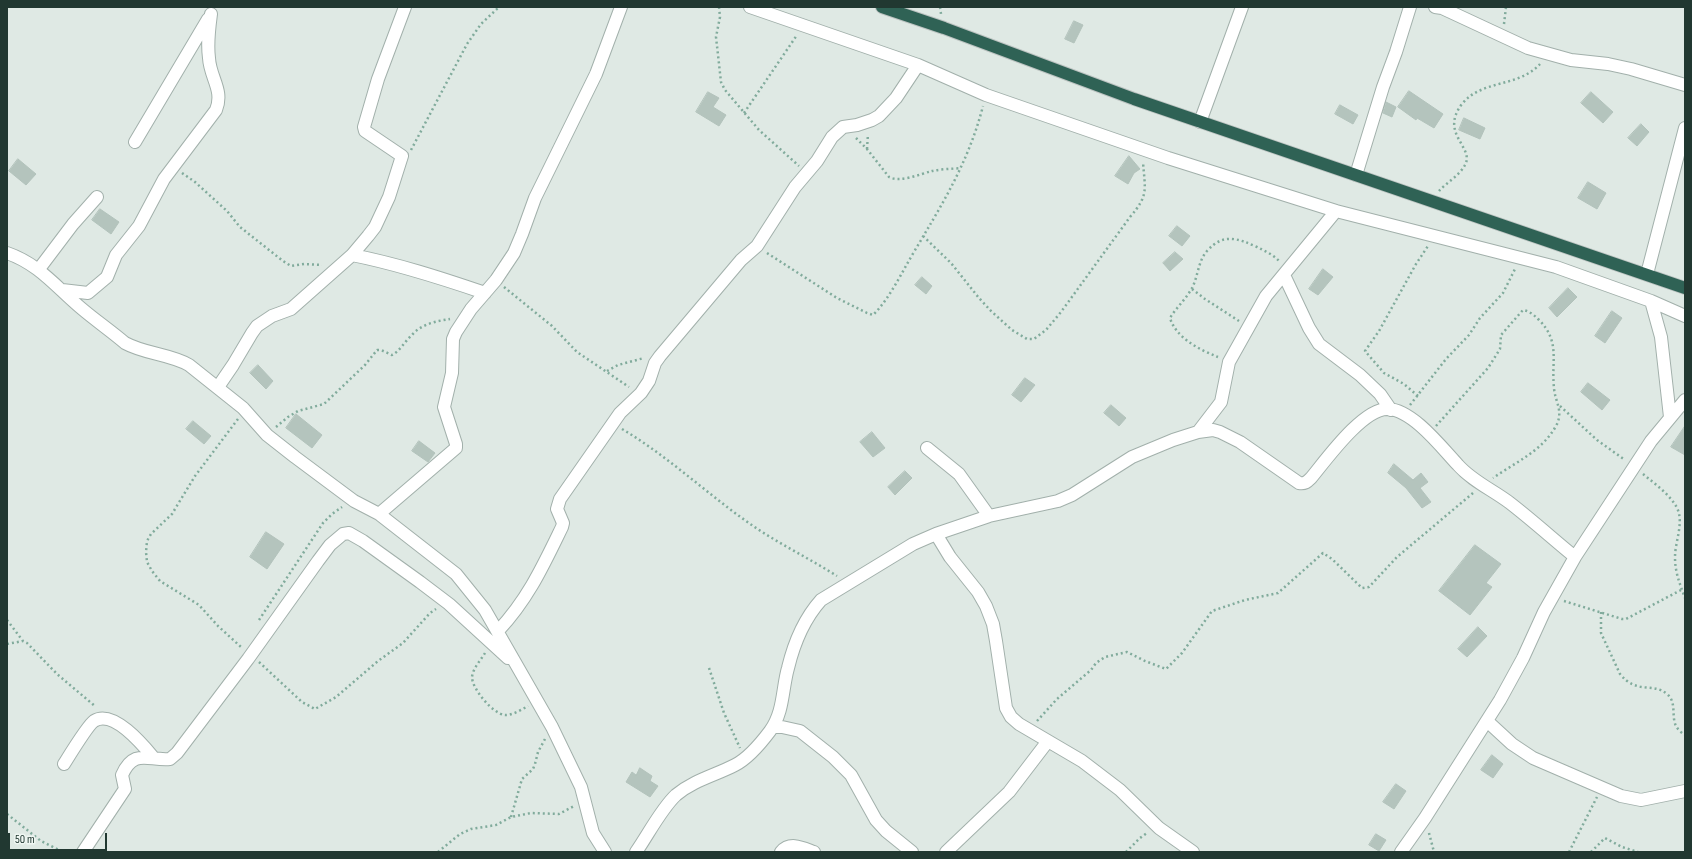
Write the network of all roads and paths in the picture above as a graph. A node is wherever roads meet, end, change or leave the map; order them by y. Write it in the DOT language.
graph roads {
  1 [pos="405,7"];
  2 [pos="500,7"];
  3 [pos="621,7"];
  4 [pos="719,7"];
  5 [pos="750,7"];
  6 [pos="882,7"];
  7 [pos="1242,7"];
  8 [pos="1413,8"];
  9 [pos="1439,8"];
  10 [pos="212,10"];
  11 [pos="804,26"];
  12 [pos="1547,54"];
  13 [pos="918,65"];
  14 [pos="1685,85"];
  15 [pos="986,95"];
  16 [pos="744,113"];
  17 [pos="1200,122"];
  18 [pos="843,127"];
  19 [pos="1685,128"];
  20 [pos="135,142"];
  21 [pos="1142,149"];
  22 [pos="399,164"];
  23 [pos="173,166"];
  24 [pos="961,168"];
  25 [pos="805,174"];
  26 [pos="1356,175"];
  27 [pos="97,197"];
  28 [pos="1429,200"];
  29 [pos="1336,211"];
  30 [pos="924,236"];
  31 [pos="1436,236"];
  32 [pos="756,246"];
  33 [pos="7,253"];
  34 [pos="352,255"];
  35 [pos="1520,258"];
  36 [pos="340,265"];
  37 [pos="39,269"];
  38 [pos="1285,274"];
  39 [pos="1647,274"];
  40 [pos="496,280"];
  41 [pos="1685,288"];
  42 [pos="1192,289"];
  43 [pos="62,290"];
  44 [pos="485,293"];
  45 [pos="1651,301"];
  46 [pos="1685,316"];
  47 [pos="465,317"];
  48 [pos="1249,326"];
  49 [pos="660,356"];
  50 [pos="1229,362"];
  51 [pos="607,371"];
  52 [pos="218,387"];
  53 [pos="641,393"];
  54 [pos="1418,396"];
  55 [pos="1685,400"];
  56 [pos="1559,405"];
  57 [pos="243,408"];
  58 [pos="1397,411"];
  59 [pos="1670,417"];
  60 [pos="613,423"];
  61 [pos="1198,432"];
  62 [pos="1429,434"];
  63 [pos="266,435"];
  64 [pos="927,448"];
  65 [pos="1634,466"];
  66 [pos="1482,485"];
  67 [pos="354,501"];
  68 [pos="379,514"];
  69 [pos="989,516"];
  70 [pos="936,534"];
  71 [pos="1575,557"];
  72 [pos="848,583"];
  73 [pos="1681,590"];
  74 [pos="1552,598"];
  75 [pos="1685,598"];
  76 [pos="449,604"];
  77 [pos="1601,612"];
  78 [pos="7,620"];
  79 [pos="257,622"];
  80 [pos="498,631"];
  81 [pos="23,641"];
  82 [pos="246,641"];
  83 [pos="7,644"];
  84 [pos="492,644"];
  85 [pos="242,647"];
  86 [pos="250,657"];
  87 [pos="516,665"];
  88 [pos="709,668"];
  89 [pos="537,701"];
  90 [pos="107,719"];
  91 [pos="1487,721"];
  92 [pos="552,727"];
  93 [pos="773,727"];
  94 [pos="1028,730"];
  95 [pos="1685,735"];
  96 [pos="1048,741"];
  97 [pos="153,757"];
  98 [pos="745,758"];
  99 [pos="64,764"];
  100 [pos="1602,788"];
  101 [pos="1685,791"];
  102 [pos="584,801"];
  103 [pos="7,814"];
  104 [pos="511,817"];
  105 [pos="1159,828"];
  106 [pos="63,852"];
  107 [pos="83,852"];
  108 [pos="438,852"];
  109 [pos="604,852"];
  110 [pos="636,852"];
  111 [pos="781,852"];
  112 [pos="814,852"];
  113 [pos="912,852"];
  114 [pos="946,852"];
  115 [pos="1126,852"];
  116 [pos="1193,852"];
  117 [pos="1401,852"];
  118 [pos="1569,852"];
  119 [pos="1591,852"];
  120 [pos="1638,852"];
  1 -- 22 [label="street"];
  2 -- 22 [label="path"];
  3 -- 40 [label="street"];
  4 -- 16 [label="path"];
  5 -- 11 [label="street"];
  6 -- 17 [label="highway"];
  7 -- 17 [label="street"];
  8 -- 26 [label="street"];
  9 -- 12 [label="street"];
  10 -- 20 [label="street"];
  10 -- 23 [label="street"];
  11 -- 13 [label="street"];
  11 -- 16 [label="path"];
  12 -- 14 [label="street"];
  12 -- 28 [label="path"];
  13 -- 15 [label="street"];
  13 -- 18 [label="street"];
  15 -- 21 [label="street"];
  15 -- 24 [label="path"];
  16 -- 25 [label="path"];
  17 -- 26 [label="highway"];
  18 -- 24 [label="path"];
  18 -- 25 [label="street"];
  19 -- 39 [label="street"];
  21 -- 29 [label="street"];
  21 -- 30 [label="path"];
  22 -- 34 [label="street"];
  23 -- 36 [label="path"];
  23 -- 43 [label="street"];
  24 -- 30 [label="path"];
  25 -- 32 [label="street"];
  26 -- 28 [label="highway"];
  27 -- 37 [label="street"];
  28 -- 39 [label="highway"];
  29 -- 31 [label="street"];
  29 -- 38 [label="street"];
  30 -- 32 [label="path"];
  31 -- 35 [label="street"];
  31 -- 54 [label="path"];
  32 -- 49 [label="street"];
  33 -- 37 [label="street"];
  34 -- 36 [label="street"];
  34 -- 44 [label="street"];
  35 -- 45 [label="street"];
  35 -- 54 [label="path"];
  36 -- 52 [label="street"];
  37 -- 43 [label="street"];
  38 -- 42 [label="path"];
  38 -- 48 [label="street"];
  38 -- 58 [label="street"];
  39 -- 41 [label="highway"];
  40 -- 44 [label="street"];
  40 -- 51 [label="path"];
  42 -- 48 [label="path"];
  42 -- 50 [label="path"];
  43 -- 52 [label="street"];
  44 -- 47 [label="street"];
  45 -- 46 [label="street"];
  45 -- 59 [label="street"];
  47 -- 63 [label="path"];
  47 -- 68 [label="street"];
  48 -- 50 [label="street"];
  49 -- 51 [label="path"];
  49 -- 53 [label="street"];
  50 -- 61 [label="street"];
  51 -- 53 [label="path"];
  52 -- 57 [label="street"];
  53 -- 60 [label="street"];
  54 -- 58 [label="path"];
  55 -- 59 [label="street"];
  56 -- 62 [label="path"];
  56 -- 65 [label="path"];
  56 -- 66 [label="path"];
  57 -- 63 [label="street"];
  57 -- 85 [label="path"];
  58 -- 61 [label="street"];
  58 -- 62 [label="street"];
  59 -- 65 [label="street"];
  60 -- 72 [label="path"];
  60 -- 80 [label="street"];
  61 -- 69 [label="street"];
  62 -- 66 [label="street"];
  63 -- 67 [label="street"];
  64 -- 69 [label="street"];
  65 -- 71 [label="street"];
  65 -- 73 [label="path"];
  66 -- 71 [label="street"];
  66 -- 94 [label="path"];
  67 -- 68 [label="street"];
  67 -- 79 [label="path"];
  68 -- 80 [label="street"];
  69 -- 70 [label="street"];
  70 -- 72 [label="street"];
  70 -- 94 [label="street"];
  71 -- 74 [label="street"];
  72 -- 93 [label="street"];
  73 -- 75 [label="path"];
  73 -- 77 [label="path"];
  74 -- 77 [label="path"];
  74 -- 91 [label="street"];
  76 -- 84 [label="street"];
  76 -- 86 [label="path"];
  76 -- 86 [label="street"];
  77 -- 95 [label="path"];
  78 -- 81 [label="path"];
  80 -- 87 [label="street"];
  81 -- 83 [label="path"];
  81 -- 90 [label="path"];
  82 -- 85 [label="path"];
  84 -- 87 [label="street"];
  84 -- 89 [label="path"];
  85 -- 86 [label="path"];
  86 -- 97 [label="street"];
  87 -- 89 [label="street"];
  88 -- 98 [label="path"];
  89 -- 92 [label="street"];
  90 -- 97 [label="street"];
  90 -- 99 [label="street"];
  91 -- 100 [label="street"];
  91 -- 117 [label="street"];
  92 -- 102 [label="street"];
  92 -- 104 [label="path"];
  93 -- 98 [label="street"];
  93 -- 113 [label="street"];
  94 -- 96 [label="street"];
  96 -- 105 [label="street"];
  96 -- 114 [label="street"];
  97 -- 107 [label="street"];
  98 -- 110 [label="street"];
  100 -- 101 [label="street"];
  100 -- 118 [label="path"];
  102 -- 104 [label="path"];
  102 -- 109 [label="street"];
  103 -- 106 [label="path"];
  104 -- 108 [label="path"];
  105 -- 115 [label="path"];
  105 -- 116 [label="street"];
  111 -- 112 [label="street"];
  119 -- 120 [label="path"];
}
